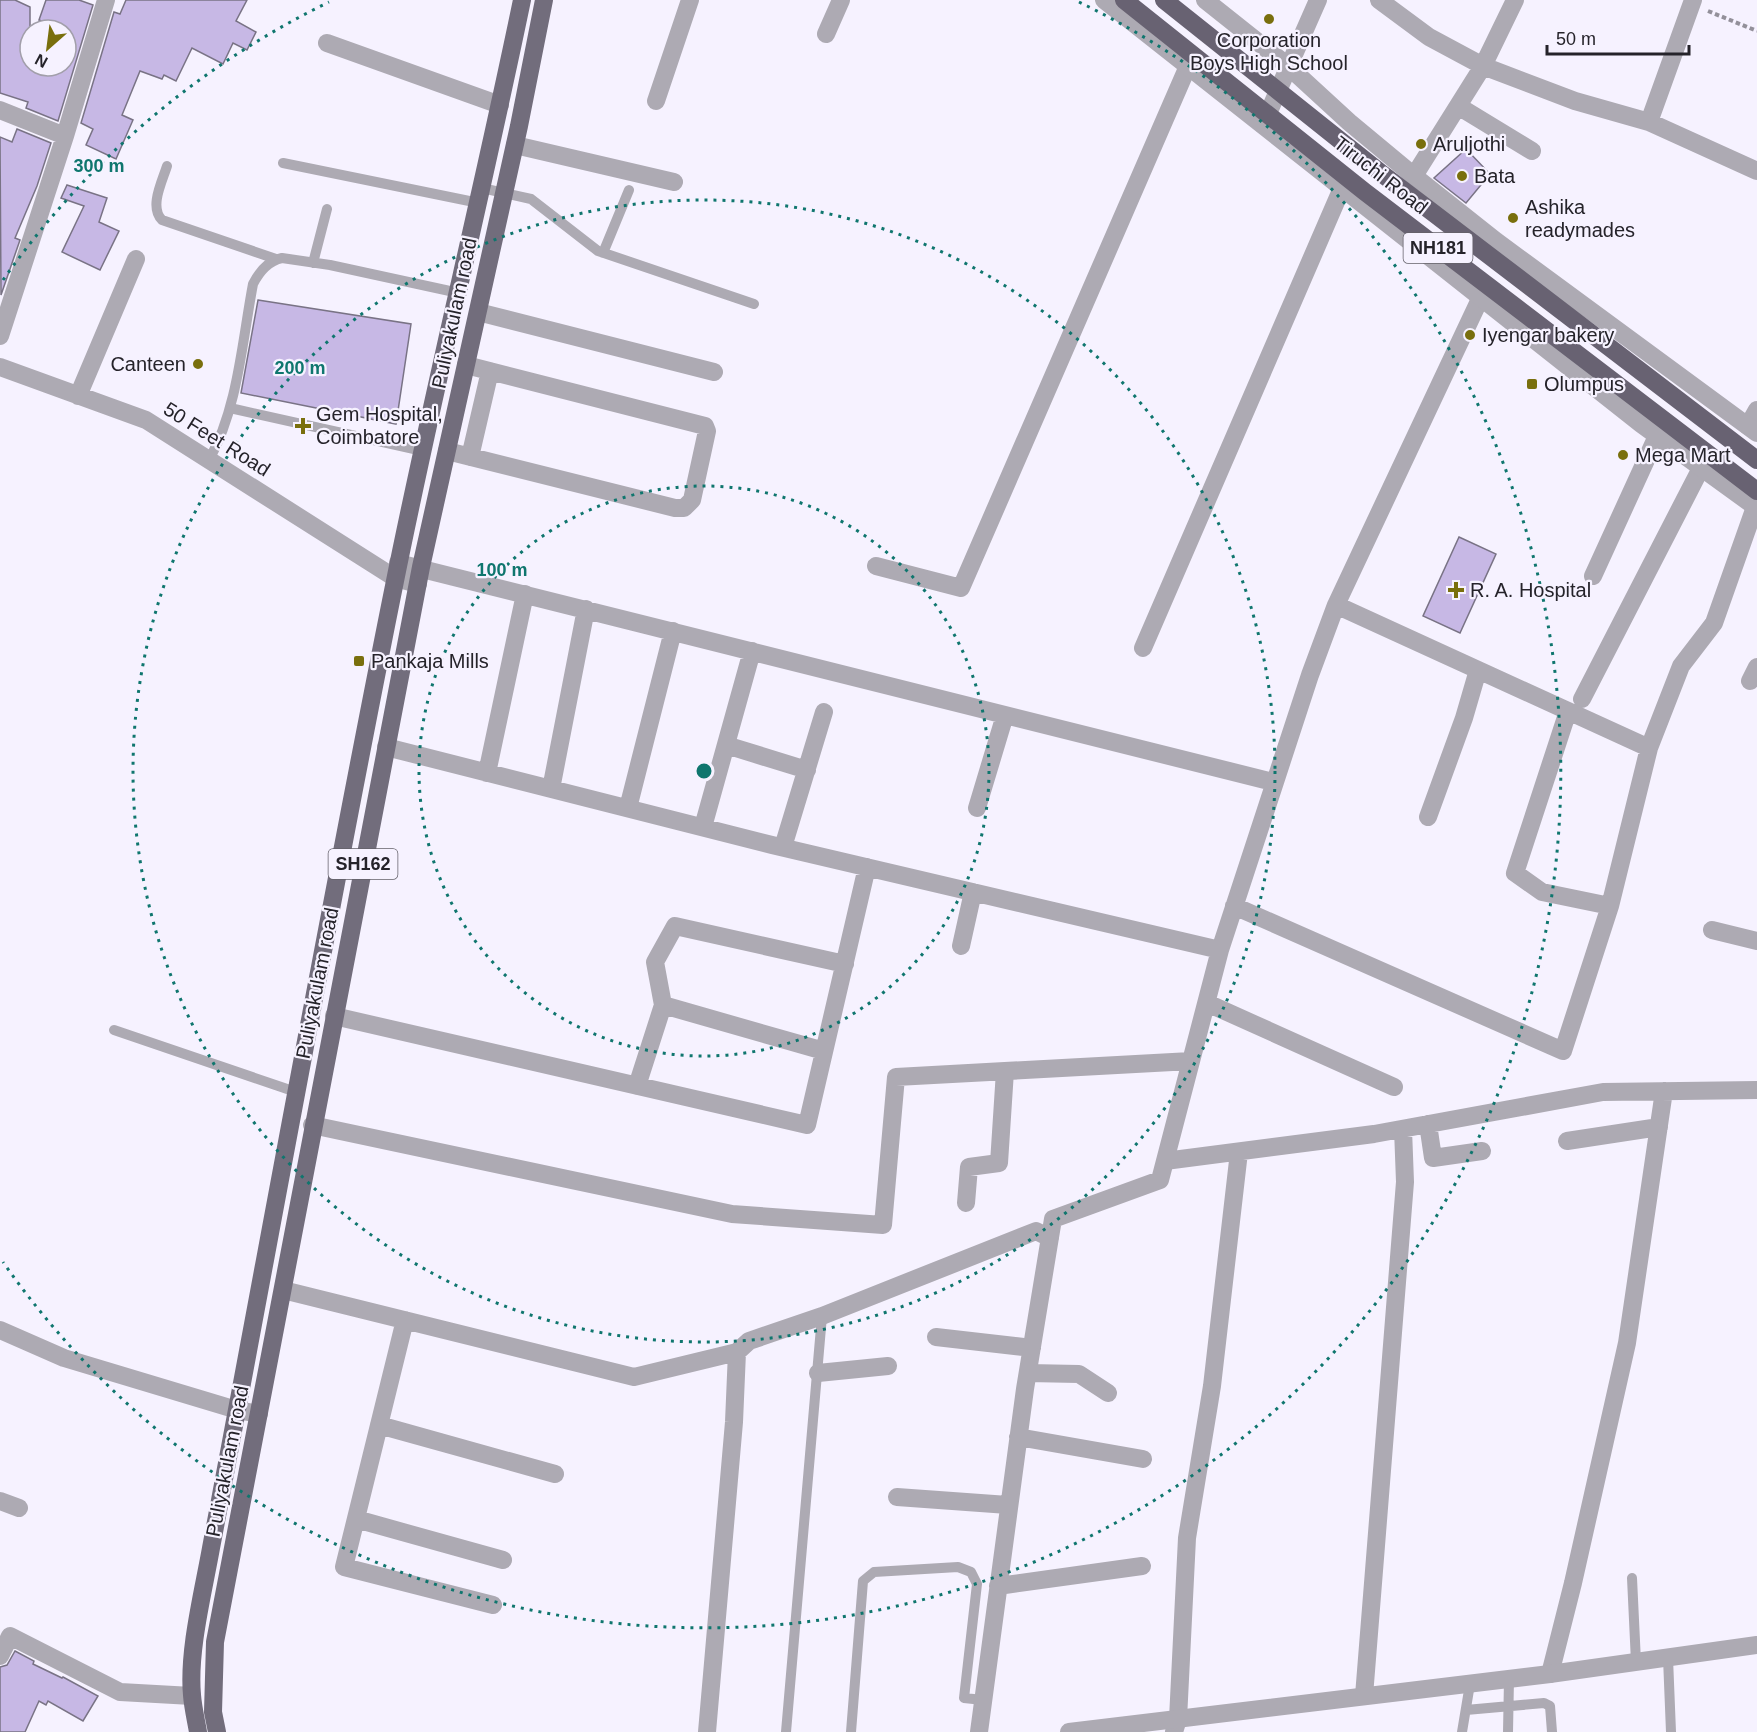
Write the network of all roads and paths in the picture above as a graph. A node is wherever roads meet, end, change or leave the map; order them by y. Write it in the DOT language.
graph roads {
  1 [pos="106,0"];
  2 [pos="522,0"];
  3 [pos="544,0"];
  4 [pos="690,0"];
  5 [pos="841,0"];
  6 [pos="1104,0"];
  7 [pos="1124,0"];
  8 [pos="1164,0"];
  9 [pos="1205,0"];
  10 [pos="1318,0"];
  11 [pos="1380,0"];
  12 [pos="1515,0"];
  13 [pos="1692,2"];
  14 [pos="1757,31"];
  15 [pos="826,34"];
  16 [pos="327,43"];
  17 [pos="1188,66"];
  18 [pos="1288,66"];
  19 [pos="1483,66"];
  20 [pos="656,101"];
  21 [pos="501,105"];
  22 [pos="1458,106"];
  23 [pos="0,110"];
  24 [pos="1649,122"];
  25 [pos="1263,125"];
  26 [pos="66,136"];
  27 [pos="514,145"];
  28 [pos="1532,151"];
  29 [pos="283,163"];
  30 [pos="167,166"];
  31 [pos="1757,171"];
  32 [pos="1414,176"];
  33 [pos="674,182"];
  34 [pos="1342,188"];
  35 [pos="629,190"];
  36 [pos="504,194"];
  37 [pos="481,196"];
  38 [pos="327,209"];
  39 [pos="603,253"];
  40 [pos="136,259"];
  41 [pos="276,259"];
  42 [pos="313,263"];
  43 [pos="459,292"];
  44 [pos="1480,299"];
  45 [pos="754,304"];
  46 [pos="478,312"];
  47 [pos="0,336"];
  48 [pos="466,365"];
  49 [pos="0,367"];
  50 [pos="490,371"];
  51 [pos="714,372"];
  52 [pos="78,396"];
  53 [pos="231,408"];
  54 [pos="1757,410"];
  55 [pos="1753,430"];
  56 [pos="1657,436"];
  57 [pos="423,451"];
  58 [pos="447,451"];
  59 [pos="470,457"];
  60 [pos="209,460"];
  61 [pos="1757,460"];
  62 [pos="1701,468"];
  63 [pos="1756,502"];
  64 [pos="876,566"];
  65 [pos="397,571"];
  66 [pos="419,576"];
  67 [pos="1593,576"];
  68 [pos="525,594"];
  69 [pos="1336,605"];
  70 [pos="586,609"];
  71 [pos="673,631"];
  72 [pos="1143,648"];
  73 [pos="752,651"];
  74 [pos="1478,670"];
  75 [pos="1575,705"];
  76 [pos="824,712"];
  77 [pos="1005,715"];
  78 [pos="726,745"];
  79 [pos="386,747"];
  80 [pos="1649,748"];
  81 [pos="807,770"];
  82 [pos="487,773"];
  83 [pos="1273,783"];
  84 [pos="550,789"];
  85 [pos="628,808"];
  86 [pos="977,808"];
  87 [pos="1428,817"];
  88 [pos="703,827"];
  89 [pos="783,847"];
  90 [pos="867,867"];
  91 [pos="973,892"];
  92 [pos="1234,906"];
  93 [pos="1610,906"];
  94 [pos="1712,930"];
  95 [pos="1757,941"];
  96 [pos="962,946"];
  97 [pos="1221,950"];
  98 [pos="845,964"];
  99 [pos="1207,1003"];
  100 [pos="663,1005"];
  101 [pos="334,1016"];
  102 [pos="114,1030"];
  103 [pos="824,1051"];
  104 [pos="1191,1061"];
  105 [pos="1005,1071"];
  106 [pos="637,1086"];
  107 [pos="1394,1087"];
  108 [pos="1757,1090"];
  109 [pos="1664,1091"];
  110 [pos="297,1092"];
  111 [pos="1428,1124"];
  112 [pos="312,1125"];
  113 [pos="1659,1127"];
  114 [pos="1403,1129"];
  115 [pos="1567,1141"];
  116 [pos="1482,1151"];
  117 [pos="1239,1152"];
  118 [pos="1165,1161"];
  119 [pos="966,1203"];
  120 [pos="1050,1238"];
  121 [pos="283,1290"];
  122 [pos="822,1316"];
  123 [pos="405,1320"];
  124 [pos="0,1330"];
  125 [pos="936,1337"];
  126 [pos="1032,1348"];
  127 [pos="737,1352"];
  128 [pos="888,1366"];
  129 [pos="818,1373"];
  130 [pos="1028,1373"];
  131 [pos="1108,1393"];
  132 [pos="237,1410"];
  133 [pos="259,1414"];
  134 [pos="379,1425"];
  135 [pos="1018,1437"];
  136 [pos="1143,1459"];
  137 [pos="555,1474"];
  138 [pos="897,1497"];
  139 [pos="0,1501"];
  140 [pos="1008,1504"];
  141 [pos="19,1508"];
  142 [pos="356,1519"];
  143 [pos="503,1560"];
  144 [pos="1142,1566"];
  145 [pos="1632,1578"];
  146 [pos="998,1586"];
  147 [pos="493,1605"];
  148 [pos="1757,1645"];
  149 [pos="0,1656"];
  150 [pos="1668,1658"];
  151 [pos="1636,1662"];
  152 [pos="1550,1674"];
  153 [pos="1509,1679"];
  154 [pos="1470,1684"];
  155 [pos="192,1696"];
  156 [pos="1364,1696"];
  157 [pos="983,1700"];
  158 [pos="1509,1707"];
  159 [pos="1466,1710"];
  160 [pos="1176,1725"];
  161 [pos="198,1732"];
  162 [pos="217,1732"];
  163 [pos="707,1732"];
  164 [pos="786,1732"];
  165 [pos="851,1732"];
  166 [pos="979,1732"];
  167 [pos="1069,1732"];
  168 [pos="1462,1732"];
  169 [pos="1508,1732"];
  170 [pos="1552,1732"];
  171 [pos="1671,1732"];
  1 -- 26 [label="street"];
  2 -- 21 [label="main road, Puliyakulam road / SH162"];
  3 -- 27 [label="main road, Puliyakulam road / SH162"];
  4 -- 20 [label="street"];
  5 -- 15 [label="street"];
  6 -- 17 [label="street"];
  7 -- 63 [label="highway, Tiruchi Road / NH181"];
  8 -- 61 [label="highway, Tiruchi Road / NH181"];
  9 -- 18 [label="street"];
  10 -- 18 [label="street"];
  11 -- 19 [label="street"];
  12 -- 19 [label="street"];
  13 -- 14 [label="path"];
  13 -- 24 [label="street"];
  16 -- 21 [label="street"];
  17 -- 25 [label="street"];
  17 -- 64 [label="street"];
  18 -- 25 [label="street"];
  18 -- 32 [label="street"];
  19 -- 22 [label="street"];
  19 -- 24 [label="street"];
  21 -- 37 [label="main road, Puliyakulam road / SH162"];
  22 -- 28 [label="street"];
  22 -- 32 [label="street"];
  23 -- 26 [label="street"];
  24 -- 31 [label="street"];
  25 -- 34 [label="street"];
  26 -- 47 [label="street"];
  27 -- 33 [label="street"];
  27 -- 36 [label="main road, Puliyakulam road / SH162"];
  29 -- 37 [label="lane"];
  30 -- 41 [label="lane"];
  32 -- 55 [label="street"];
  34 -- 44 [label="street"];
  34 -- 72 [label="street"];
  35 -- 39 [label="lane"];
  36 -- 37 [label="lane"];
  36 -- 39 [label="lane"];
  36 -- 46 [label="main road, Puliyakulam road / SH162"];
  37 -- 43 [label="main road, Puliyakulam road / SH162"];
  38 -- 42 [label="lane"];
  39 -- 45 [label="lane"];
  40 -- 52 [label="street"];
  41 -- 42 [label="lane"];
  41 -- 53 [label="lane"];
  42 -- 43 [label="lane"];
  43 -- 57 [label="main road, Puliyakulam road / SH162"];
  44 -- 56 [label="street"];
  44 -- 69 [label="street"];
  46 -- 48 [label="main road, Puliyakulam road / SH162"];
  46 -- 51 [label="street"];
  48 -- 50 [label="street"];
  48 -- 58 [label="main road, Puliyakulam road / SH162"];
  49 -- 52 [label="street, 50 Feet Road"];
  50 -- 59 [label="street"];
  50 -- 59 [label="street"];
  52 -- 60 [label="street, 50 Feet Road"];
  53 -- 57 [label="lane"];
  53 -- 60 [label="lane"];
  54 -- 55 [label="street"];
  56 -- 62 [label="street"];
  56 -- 67 [label="street"];
  57 -- 65 [label="main road, Puliyakulam road / SH162"];
  58 -- 59 [label="street"];
  58 -- 66 [label="main road, Puliyakulam road / SH162"];
  60 -- 65 [label="street, 50 Feet Road"];
  62 -- 63 [label="street"];
  62 -- 75 [label="street"];
  63 -- 80 [label="street"];
  65 -- 66 [label="street, 50 Feet Road"];
  65 -- 110 [label="main road, Puliyakulam road / SH162"];
  66 -- 68 [label="street, 50 Feet Road"];
  66 -- 79 [label="main road, Puliyakulam road / SH162"];
  68 -- 70 [label="street, 50 Feet Road"];
  68 -- 82 [label="street"];
  69 -- 74 [label="street"];
  69 -- 83 [label="street"];
  70 -- 71 [label="street, 50 Feet Road"];
  70 -- 84 [label="street"];
  71 -- 73 [label="street, 50 Feet Road"];
  71 -- 85 [label="street"];
  73 -- 77 [label="street, 50 Feet Road"];
  73 -- 78 [label="street"];
  74 -- 75 [label="street"];
  74 -- 87 [label="street"];
  75 -- 80 [label="street"];
  75 -- 93 [label="street"];
  76 -- 81 [label="street"];
  77 -- 83 [label="street, 50 Feet Road"];
  77 -- 86 [label="street"];
  78 -- 81 [label="street"];
  78 -- 88 [label="street"];
  79 -- 82 [label="street"];
  79 -- 101 [label="main road, Puliyakulam road / SH162"];
  80 -- 93 [label="street"];
  81 -- 89 [label="street"];
  82 -- 84 [label="street"];
  83 -- 92 [label="street"];
  84 -- 85 [label="street"];
  85 -- 88 [label="street"];
  88 -- 89 [label="street"];
  89 -- 90 [label="street"];
  90 -- 91 [label="street"];
  90 -- 98 [label="street"];
  91 -- 96 [label="street"];
  91 -- 97 [label="street"];
  92 -- 93 [label="street"];
  92 -- 97 [label="street"];
  94 -- 95 [label="street"];
  97 -- 99 [label="street"];
  98 -- 100 [label="street"];
  98 -- 103 [label="street"];
  99 -- 104 [label="street"];
  99 -- 107 [label="street"];
  100 -- 103 [label="street"];
  100 -- 106 [label="street"];
  101 -- 106 [label="street"];
  101 -- 112 [label="main road, Puliyakulam road / SH162"];
  102 -- 110 [label="lane"];
  103 -- 106 [label="street"];
  104 -- 105 [label="street"];
  104 -- 118 [label="street"];
  105 -- 112 [label="street"];
  105 -- 119 [label="street"];
  108 -- 109 [label="street"];
  109 -- 111 [label="street"];
  109 -- 113 [label="street"];
  110 -- 132 [label="main road, Puliyakulam road / SH162"];
  111 -- 114 [label="street"];
  111 -- 116 [label="street"];
  112 -- 121 [label="main road, Puliyakulam road / SH162"];
  113 -- 115 [label="street"];
  113 -- 152 [label="street"];
  114 -- 117 [label="street"];
  114 -- 156 [label="street"];
  117 -- 118 [label="street"];
  117 -- 160 [label="street"];
  118 -- 120 [label="street"];
  120 -- 122 [label="street"];
  120 -- 126 [label="street"];
  121 -- 123 [label="street"];
  121 -- 133 [label="main road, Puliyakulam road / SH162"];
  122 -- 127 [label="street"];
  122 -- 129 [label="lane"];
  123 -- 127 [label="street"];
  123 -- 134 [label="street"];
  124 -- 132 [label="street"];
  125 -- 126 [label="street"];
  126 -- 130 [label="street"];
  127 -- 163 [label="street"];
  128 -- 129 [label="street"];
  129 -- 164 [label="lane"];
  130 -- 131 [label="street"];
  130 -- 135 [label="street"];
  132 -- 133 [label="street"];
  132 -- 155 [label="main road, Puliyakulam road / SH162"];
  133 -- 162 [label="main road, Puliyakulam road / SH162"];
  134 -- 137 [label="street"];
  134 -- 142 [label="street"];
  135 -- 136 [label="street"];
  135 -- 140 [label="street"];
  138 -- 140 [label="street"];
  139 -- 141 [label="street"];
  140 -- 146 [label="street"];
  142 -- 143 [label="street"];
  142 -- 147 [label="street"];
  144 -- 146 [label="street"];
  145 -- 151 [label="lane"];
  146 -- 157 [label="street"];
  148 -- 150 [label="street"];
  149 -- 155 [label="street"];
  150 -- 151 [label="street"];
  150 -- 171 [label="lane"];
  151 -- 152 [label="street"];
  152 -- 153 [label="street"];
  153 -- 154 [label="street"];
  153 -- 158 [label="lane"];
  154 -- 156 [label="street"];
  154 -- 159 [label="lane"];
  155 -- 161 [label="main road, Puliyakulam road / SH162"];
  156 -- 160 [label="street"];
  157 -- 165 [label="lane"];
  157 -- 166 [label="street"];
  158 -- 159 [label="lane"];
  158 -- 169 [label="lane"];
  158 -- 170 [label="lane"];
  159 -- 168 [label="lane"];
  160 -- 167 [label="street"];
}
